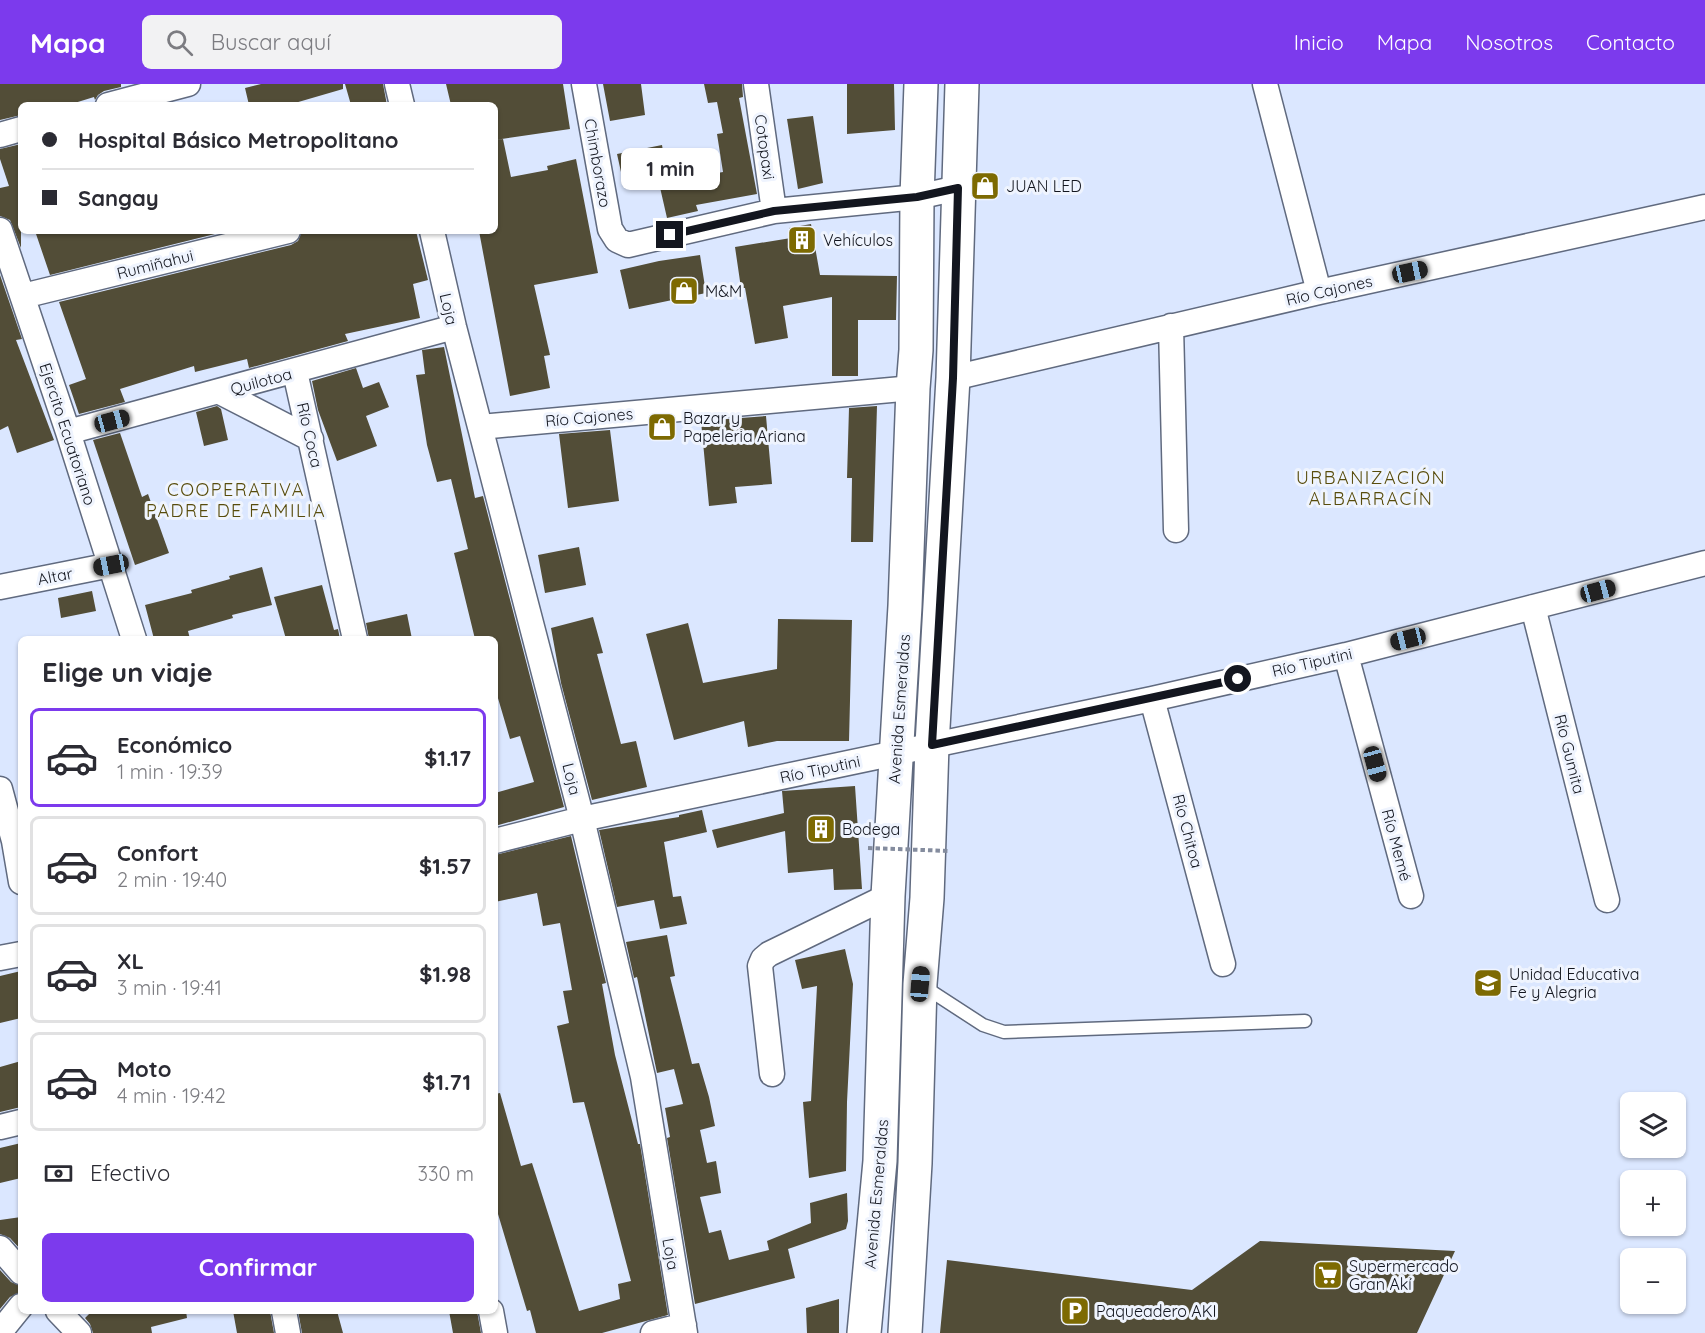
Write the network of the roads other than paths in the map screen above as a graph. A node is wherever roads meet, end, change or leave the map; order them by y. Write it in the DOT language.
graph roads {
  1 [pos="188,84"];
  2 [pos="397,84"];
  3 [pos="584,84"];
  4 [pos="756,84"];
  5 [pos="921,84"];
  6 [pos="962,84"];
  7 [pos="1265,84"];
  8 [pos="138,90"];
  9 [pos="114,102"];
  10 [pos="401,102"];
  11 [pos="18,130"];
  12 [pos="0,135"];
  13 [pos="958,188"];
  14 [pos="917,197"];
  15 [pos="1705,207"];
  16 [pos="774,211"];
  17 [pos="0,230"];
  18 [pos="276,234"];
  19 [pos="433,234"];
  20 [pos="1319,292"];
  21 [pos="23,296"];
  22 [pos="1171,326"];
  23 [pos="454,327"];
  24 [pos="295,372"];
  25 [pos="953,378"];
  26 [pos="913,388"];
  27 [pos="220,392"];
  28 [pos="480,427"];
  29 [pos="68,432"];
  30 [pos="311,439"];
  31 [pos="1176,530"];
  32 [pos="1705,562"];
  33 [pos="111,565"];
  34 [pos="0,587"];
  35 [pos="1533,608"];
  36 [pos="133,636"];
  37 [pos="354,636"];
  38 [pos="1346,655"];
  39 [pos="1152,699"];
  40 [pos="932,745"];
  41 [pos="896,753"];
  42 [pos="0,789"];
  43 [pos="582,819"];
  44 [pos="498,841"];
  45 [pos="18,864"];
  46 [pos="888,896"];
  47 [pos="1411,896"];
  48 [pos="1607,900"];
  49 [pos="18,955"];
  50 [pos="0,958"];
  51 [pos="1223,964"];
  52 [pos="920,984"];
  53 [pos="1305,1021"];
  54 [pos="772,1074"];
  55 [pos="18,1123"];
  56 [pos="0,1127"];
  57 [pos="880,1161"];
  58 [pos="915,1163"];
  59 [pos="0,1248"];
  60 [pos="18,1269"];
  61 [pos="18,1310"];
  62 [pos="61,1314"];
  63 [pos="285,1314"];
  64 [pos="492,1314"];
  65 [pos="684,1329"];
  66 [pos="0,1332"];
  67 [pos="79,1333"];
  68 [pos="288,1333"];
  69 [pos="495,1333"];
  70 [pos="653,1333"];
  71 [pos="864,1333"];
  72 [pos="905,1333"];
  1 -- 8 [label="street"];
  2 -- 10 [label="street"];
  3 -- 16 [label="street, Chimborazo"];
  4 -- 16 [label="street, Cotopaxi"];
  5 -- 14 [label="main road, Avenida Esmeraldas"];
  6 -- 13 [label="main road, Avenida Esmeraldas"];
  7 -- 20 [label="street"];
  8 -- 9 [label="street"];
  11 -- 12 [label="street"];
  13 -- 14 [label="street"];
  13 -- 25 [label="main road, Avenida Esmeraldas"];
  14 -- 16 [label="street"];
  14 -- 26 [label="main road, Avenida Esmeraldas"];
  15 -- 20 [label="street, Río Cajones"];
  17 -- 21 [label="street, Ejercito Ecuatoriano"];
  18 -- 21 [label="street, Rumiñahui"];
  19 -- 23 [label="street, Loja"];
  20 -- 22 [label="street, Río Cajones"];
  21 -- 29 [label="street, Ejercito Ecuatoriano"];
  22 -- 25 [label="street, Río Cajones"];
  22 -- 31 [label="street"];
  23 -- 24 [label="street, Quilotoa"];
  23 -- 28 [label="street, Loja"];
  24 -- 27 [label="street, Quilotoa"];
  24 -- 30 [label="street, Río Coca"];
  25 -- 40 [label="main road, Avenida Esmeraldas"];
  26 -- 28 [label="street, Río Cajones"];
  26 -- 41 [label="main road, Avenida Esmeraldas"];
  27 -- 29 [label="street, Quilotoa"];
  27 -- 30 [label="street"];
  28 -- 43 [label="street, Loja"];
  29 -- 33 [label="street, Ejercito Ecuatoriano"];
  30 -- 37 [label="street, Río Coca"];
  32 -- 35 [label="street, Río Tiputini"];
  33 -- 34 [label="street, Altar"];
  33 -- 36 [label="street, Ejercito Ecuatoriano"];
  35 -- 38 [label="street, Río Tiputini"];
  35 -- 48 [label="street, Río Gumita"];
  38 -- 39 [label="street, Río Tiputini"];
  38 -- 47 [label="street, Río Memé"];
  39 -- 40 [label="street, Río Tiputini"];
  39 -- 51 [label="street, Río Chitoa"];
  40 -- 41 [label="street, Río Tiputini"];
  40 -- 52 [label="main road, Avenida Esmeraldas"];
  41 -- 43 [label="street, Río Tiputini"];
  41 -- 46 [label="main road, Avenida Esmeraldas"];
  42 -- 45 [label="street"];
  43 -- 44 [label="street, Río Tiputini"];
  43 -- 65 [label="street, Loja"];
  46 -- 54 [label="street"];
  46 -- 57 [label="main road, Avenida Esmeraldas"];
  49 -- 50 [label="street"];
  52 -- 53 [label="lane"];
  52 -- 58 [label="main road, Avenida Esmeraldas"];
  55 -- 56 [label="street"];
  57 -- 58 [label="main road"];
  57 -- 71 [label="main road, Avenida Esmeraldas"];
  58 -- 72 [label="main road, Avenida Esmeraldas"];
  59 -- 60 [label="street"];
  61 -- 66 [label="street"];
  62 -- 67 [label="street"];
  63 -- 68 [label="street"];
  64 -- 69 [label="street"];
  65 -- 70 [label="street"];
}
